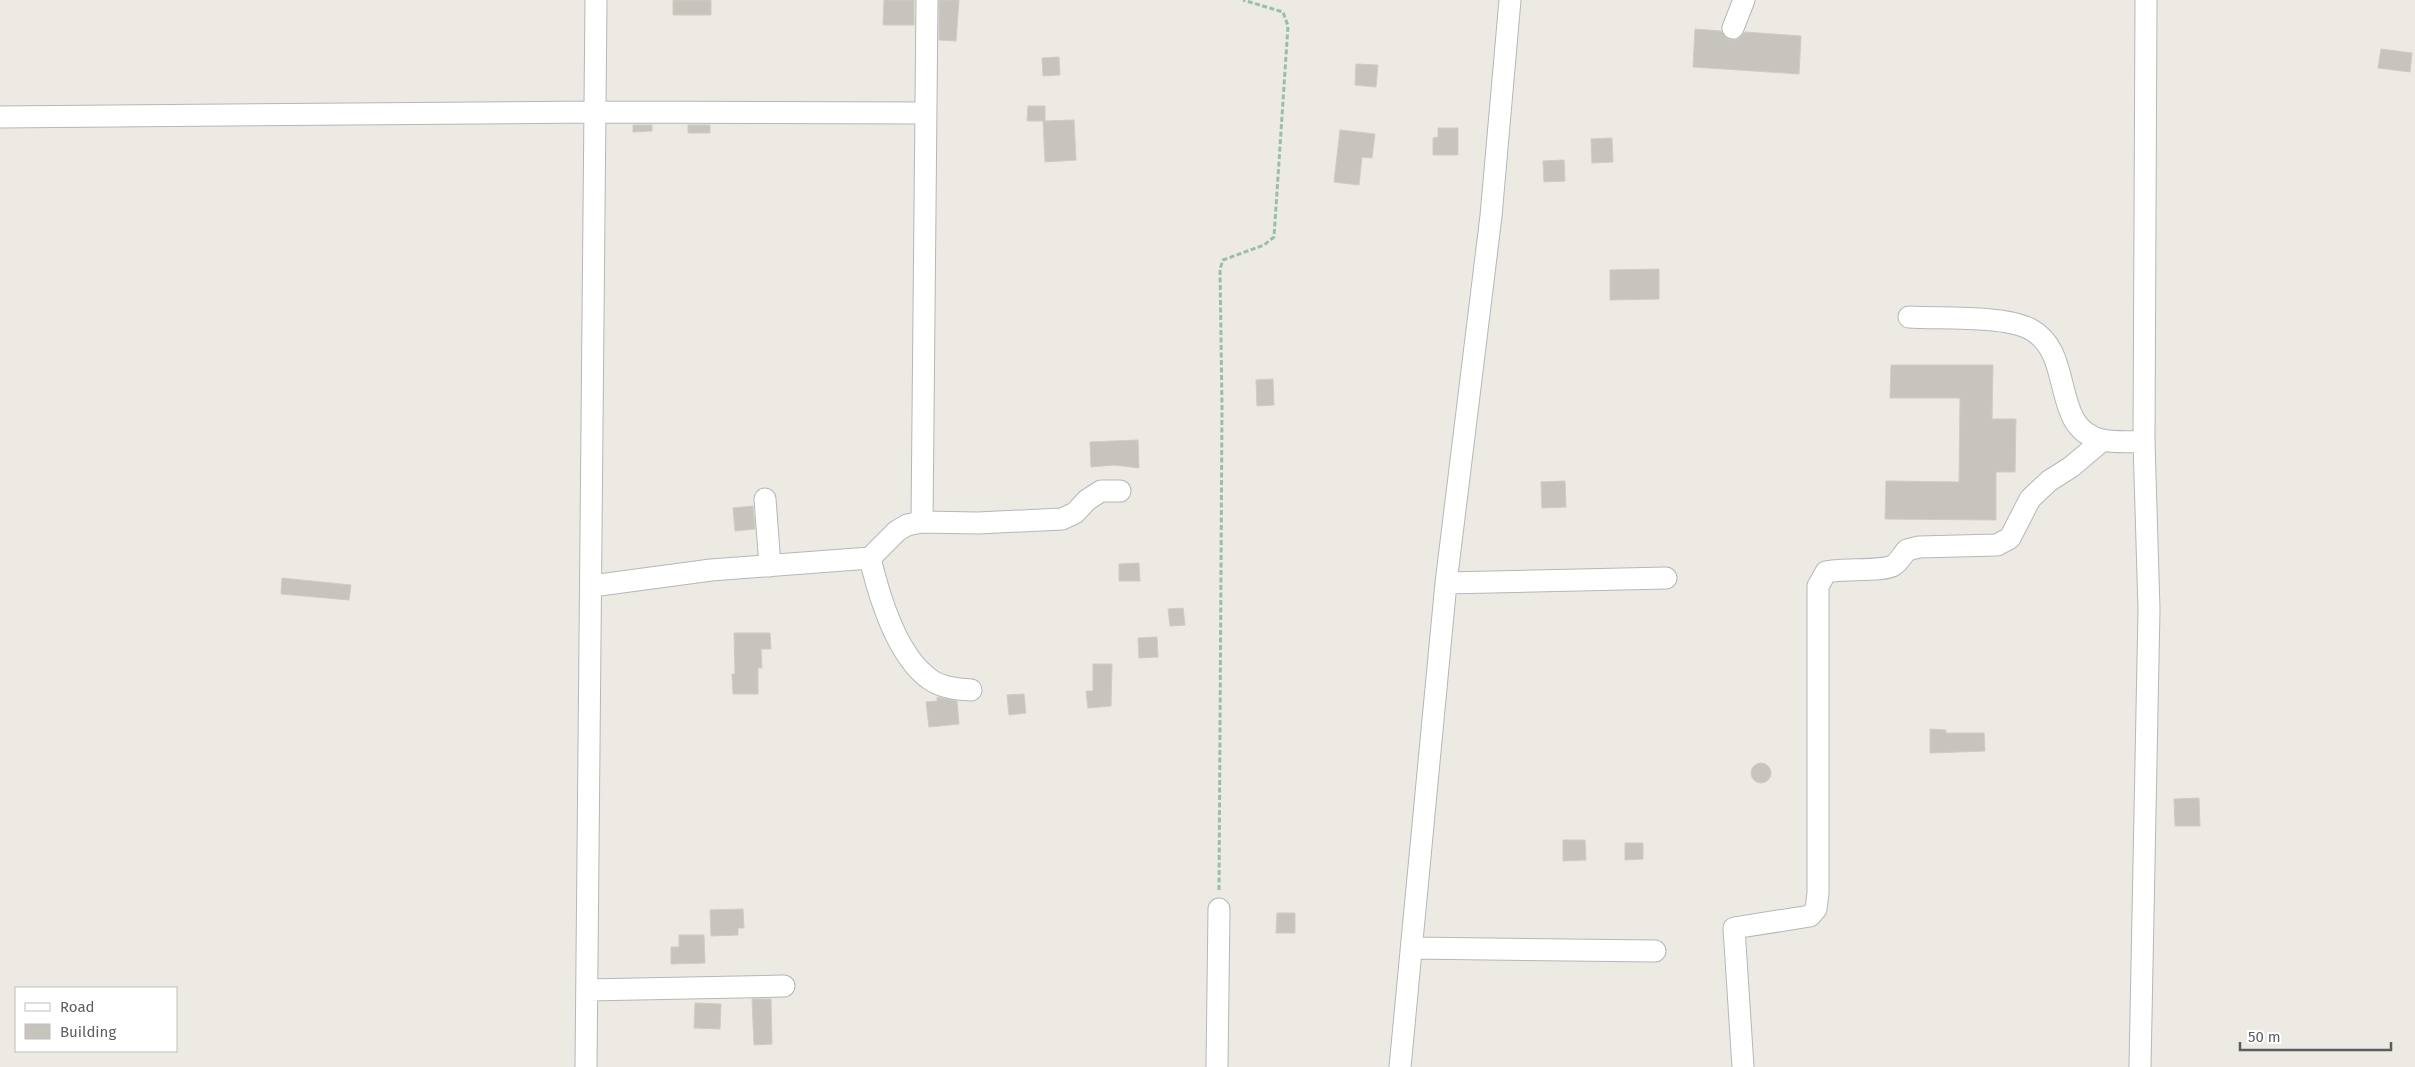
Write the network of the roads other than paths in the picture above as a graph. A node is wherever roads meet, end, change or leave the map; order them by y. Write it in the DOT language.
graph roads {
  1 [pos="596,0"];
  2 [pos="927,0"];
  3 [pos="1510,0"];
  4 [pos="1744,0"];
  5 [pos="2146,0"];
  6 [pos="1733,28"];
  7 [pos="595,112"];
  8 [pos="925,113"];
  9 [pos="0,117"];
  10 [pos="1909,318"];
  11 [pos="2102,440"];
  12 [pos="2144,442"];
  13 [pos="1120,491"];
  14 [pos="765,499"];
  15 [pos="922,522"];
  16 [pos="870,558"];
  17 [pos="770,566"];
  18 [pos="1666,578"];
  19 [pos="1446,583"];
  20 [pos="592,586"];
  21 [pos="971,690"];
  22 [pos="1219,909"];
  23 [pos="1413,948"];
  24 [pos="1655,951"];
  25 [pos="784,986"];
  26 [pos="587,990"];
  27 [pos="586,1067"];
  28 [pos="1216,1067"];
  29 [pos="1400,1067"];
  30 [pos="1743,1067"];
  31 [pos="2140,1067"];
  1 -- 7 [label="street"];
  2 -- 8 [label="street"];
  3 -- 19 [label="street"];
  4 -- 6 [label="street"];
  5 -- 12 [label="street"];
  7 -- 8 [label="street"];
  7 -- 9 [label="street"];
  7 -- 20 [label="street"];
  8 -- 15 [label="street"];
  10 -- 11 [label="street"];
  11 -- 12 [label="street"];
  11 -- 30 [label="street"];
  12 -- 31 [label="street"];
  13 -- 15 [label="street"];
  14 -- 17 [label="street"];
  15 -- 16 [label="street"];
  16 -- 17 [label="street"];
  16 -- 21 [label="street"];
  17 -- 20 [label="street"];
  18 -- 19 [label="street"];
  19 -- 23 [label="street"];
  20 -- 26 [label="street"];
  22 -- 28 [label="street"];
  23 -- 24 [label="street"];
  23 -- 29 [label="street"];
  25 -- 26 [label="street"];
  26 -- 27 [label="street"];
}
